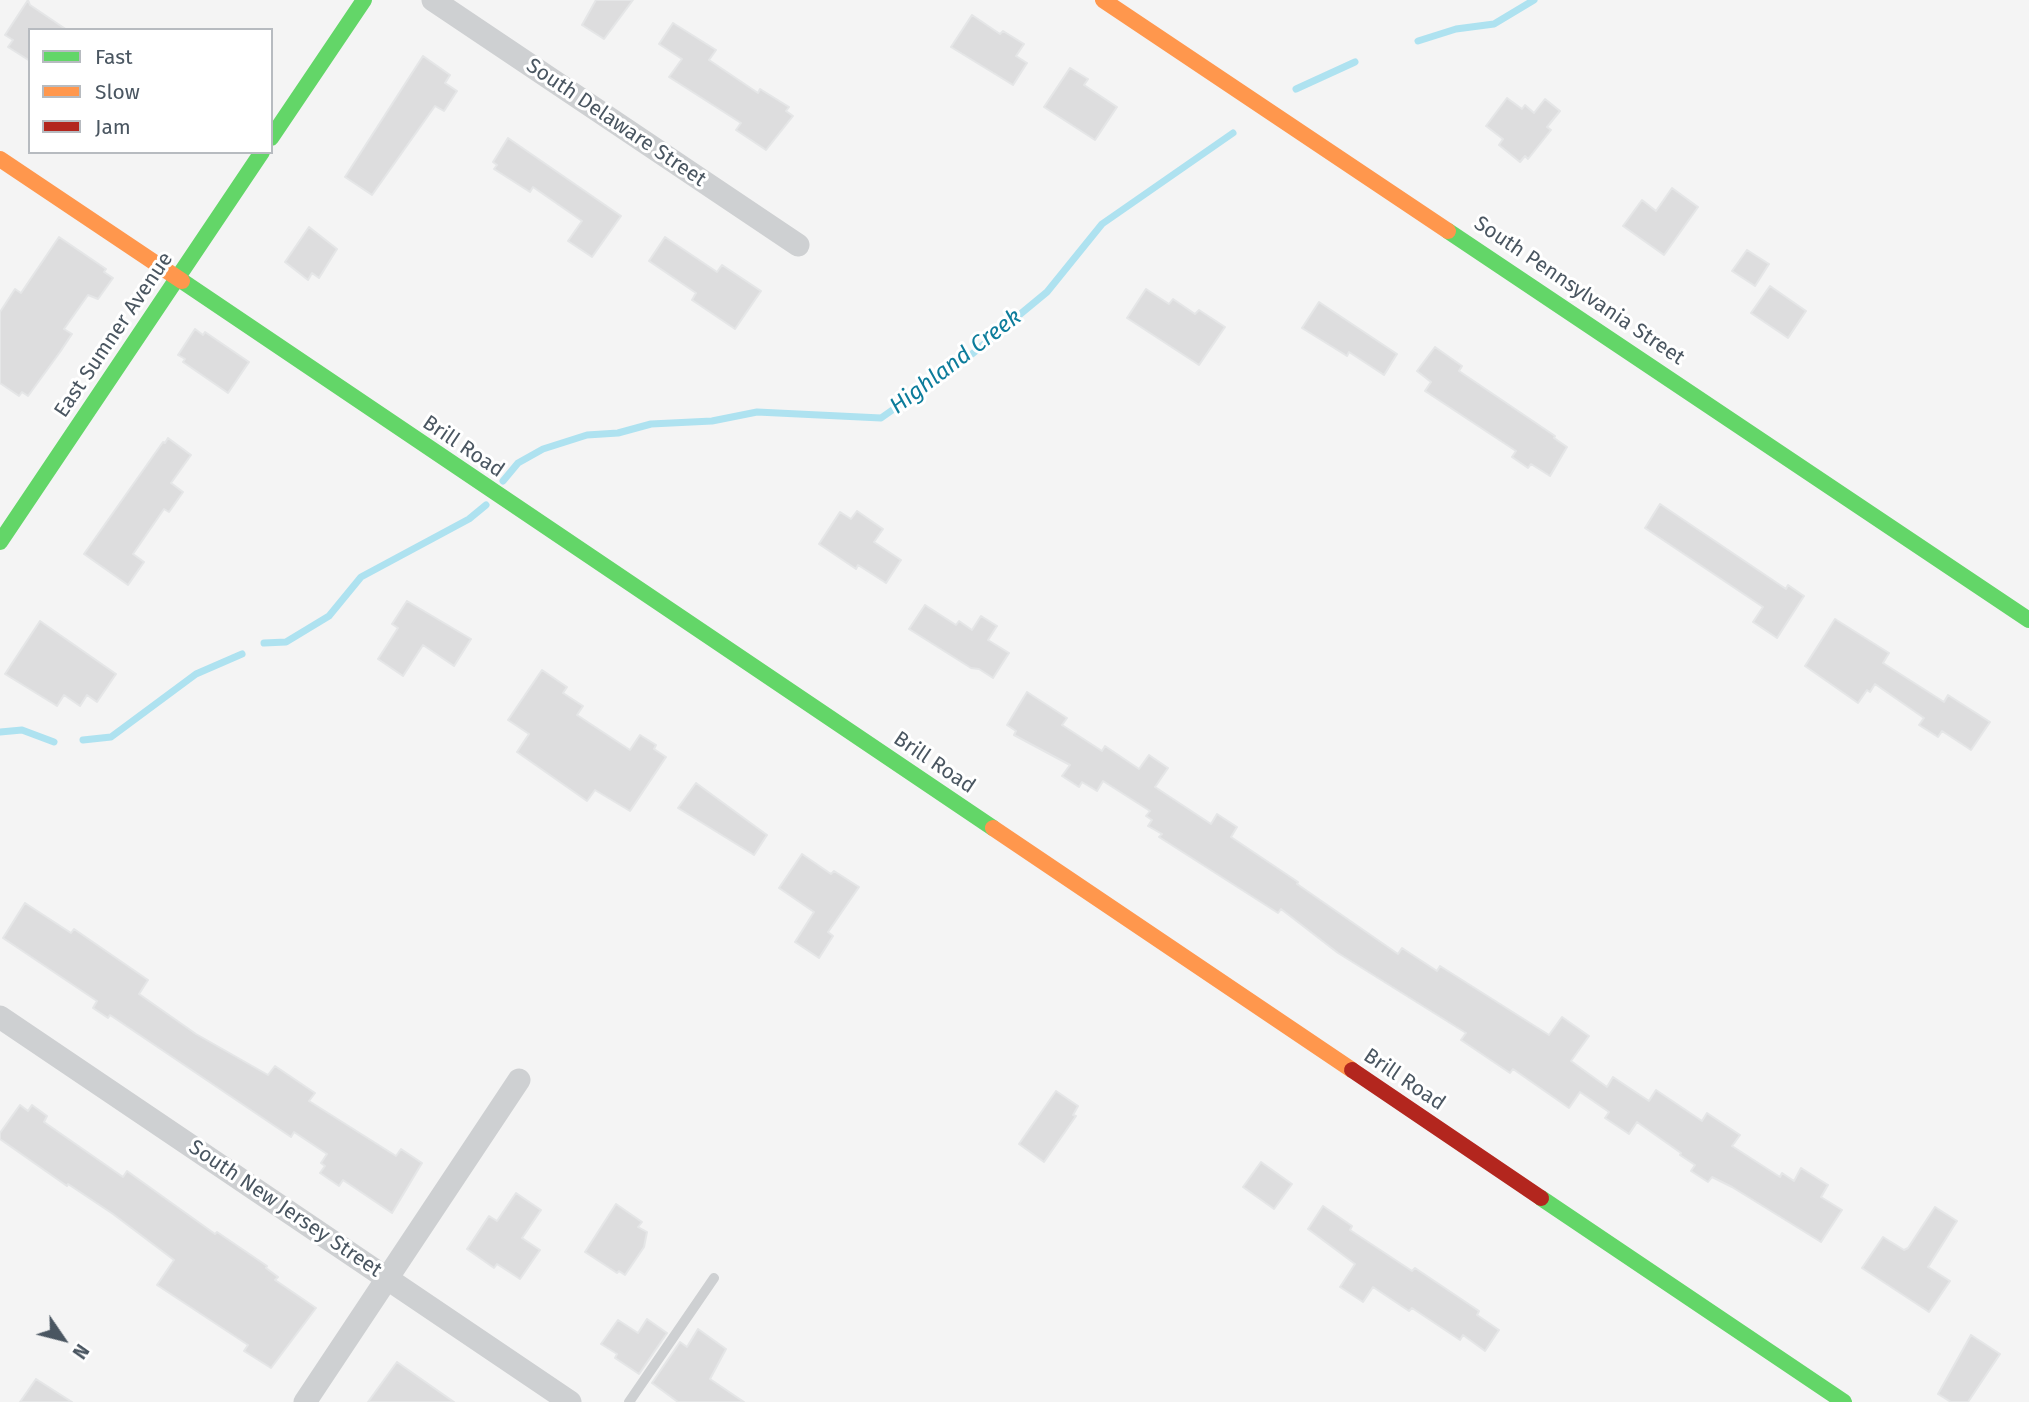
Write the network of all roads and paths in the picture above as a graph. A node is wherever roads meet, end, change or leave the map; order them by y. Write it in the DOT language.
graph roads {
  1 [pos="364,0"];
  2 [pos="433,0"];
  3 [pos="1103,0"];
  4 [pos="273,135"];
  5 [pos="261,154"];
  6 [pos="0,159"];
  7 [pos="798,245"];
  8 [pos="177,279"];
  9 [pos="0,542"];
  10 [pos="2029,620"];
  11 [pos="0,1017"];
  12 [pos="519,1080"];
  13 [pos="714,1278"];
  14 [pos="388,1279"];
  15 [pos="305,1402"];
  16 [pos="570,1402"];
  17 [pos="629,1402"];
  18 [pos="1844,1402"];
  1 -- 4 [label="street"];
  2 -- 7 [label="street, South Delaware Street"];
  3 -- 10 [label="street, South Pennsylvania Street"];
  5 -- 8 [label="street, East Sumner Avenue"];
  6 -- 8 [label="street, Brill Road"];
  8 -- 9 [label="street, East Sumner Avenue"];
  8 -- 18 [label="street, Brill Road"];
  11 -- 14 [label="street, South New Jersey Street"];
  12 -- 14 [label="street"];
  13 -- 17 [label="lane"];
  14 -- 15 [label="street"];
  14 -- 16 [label="street, South New Jersey Street"];
}
